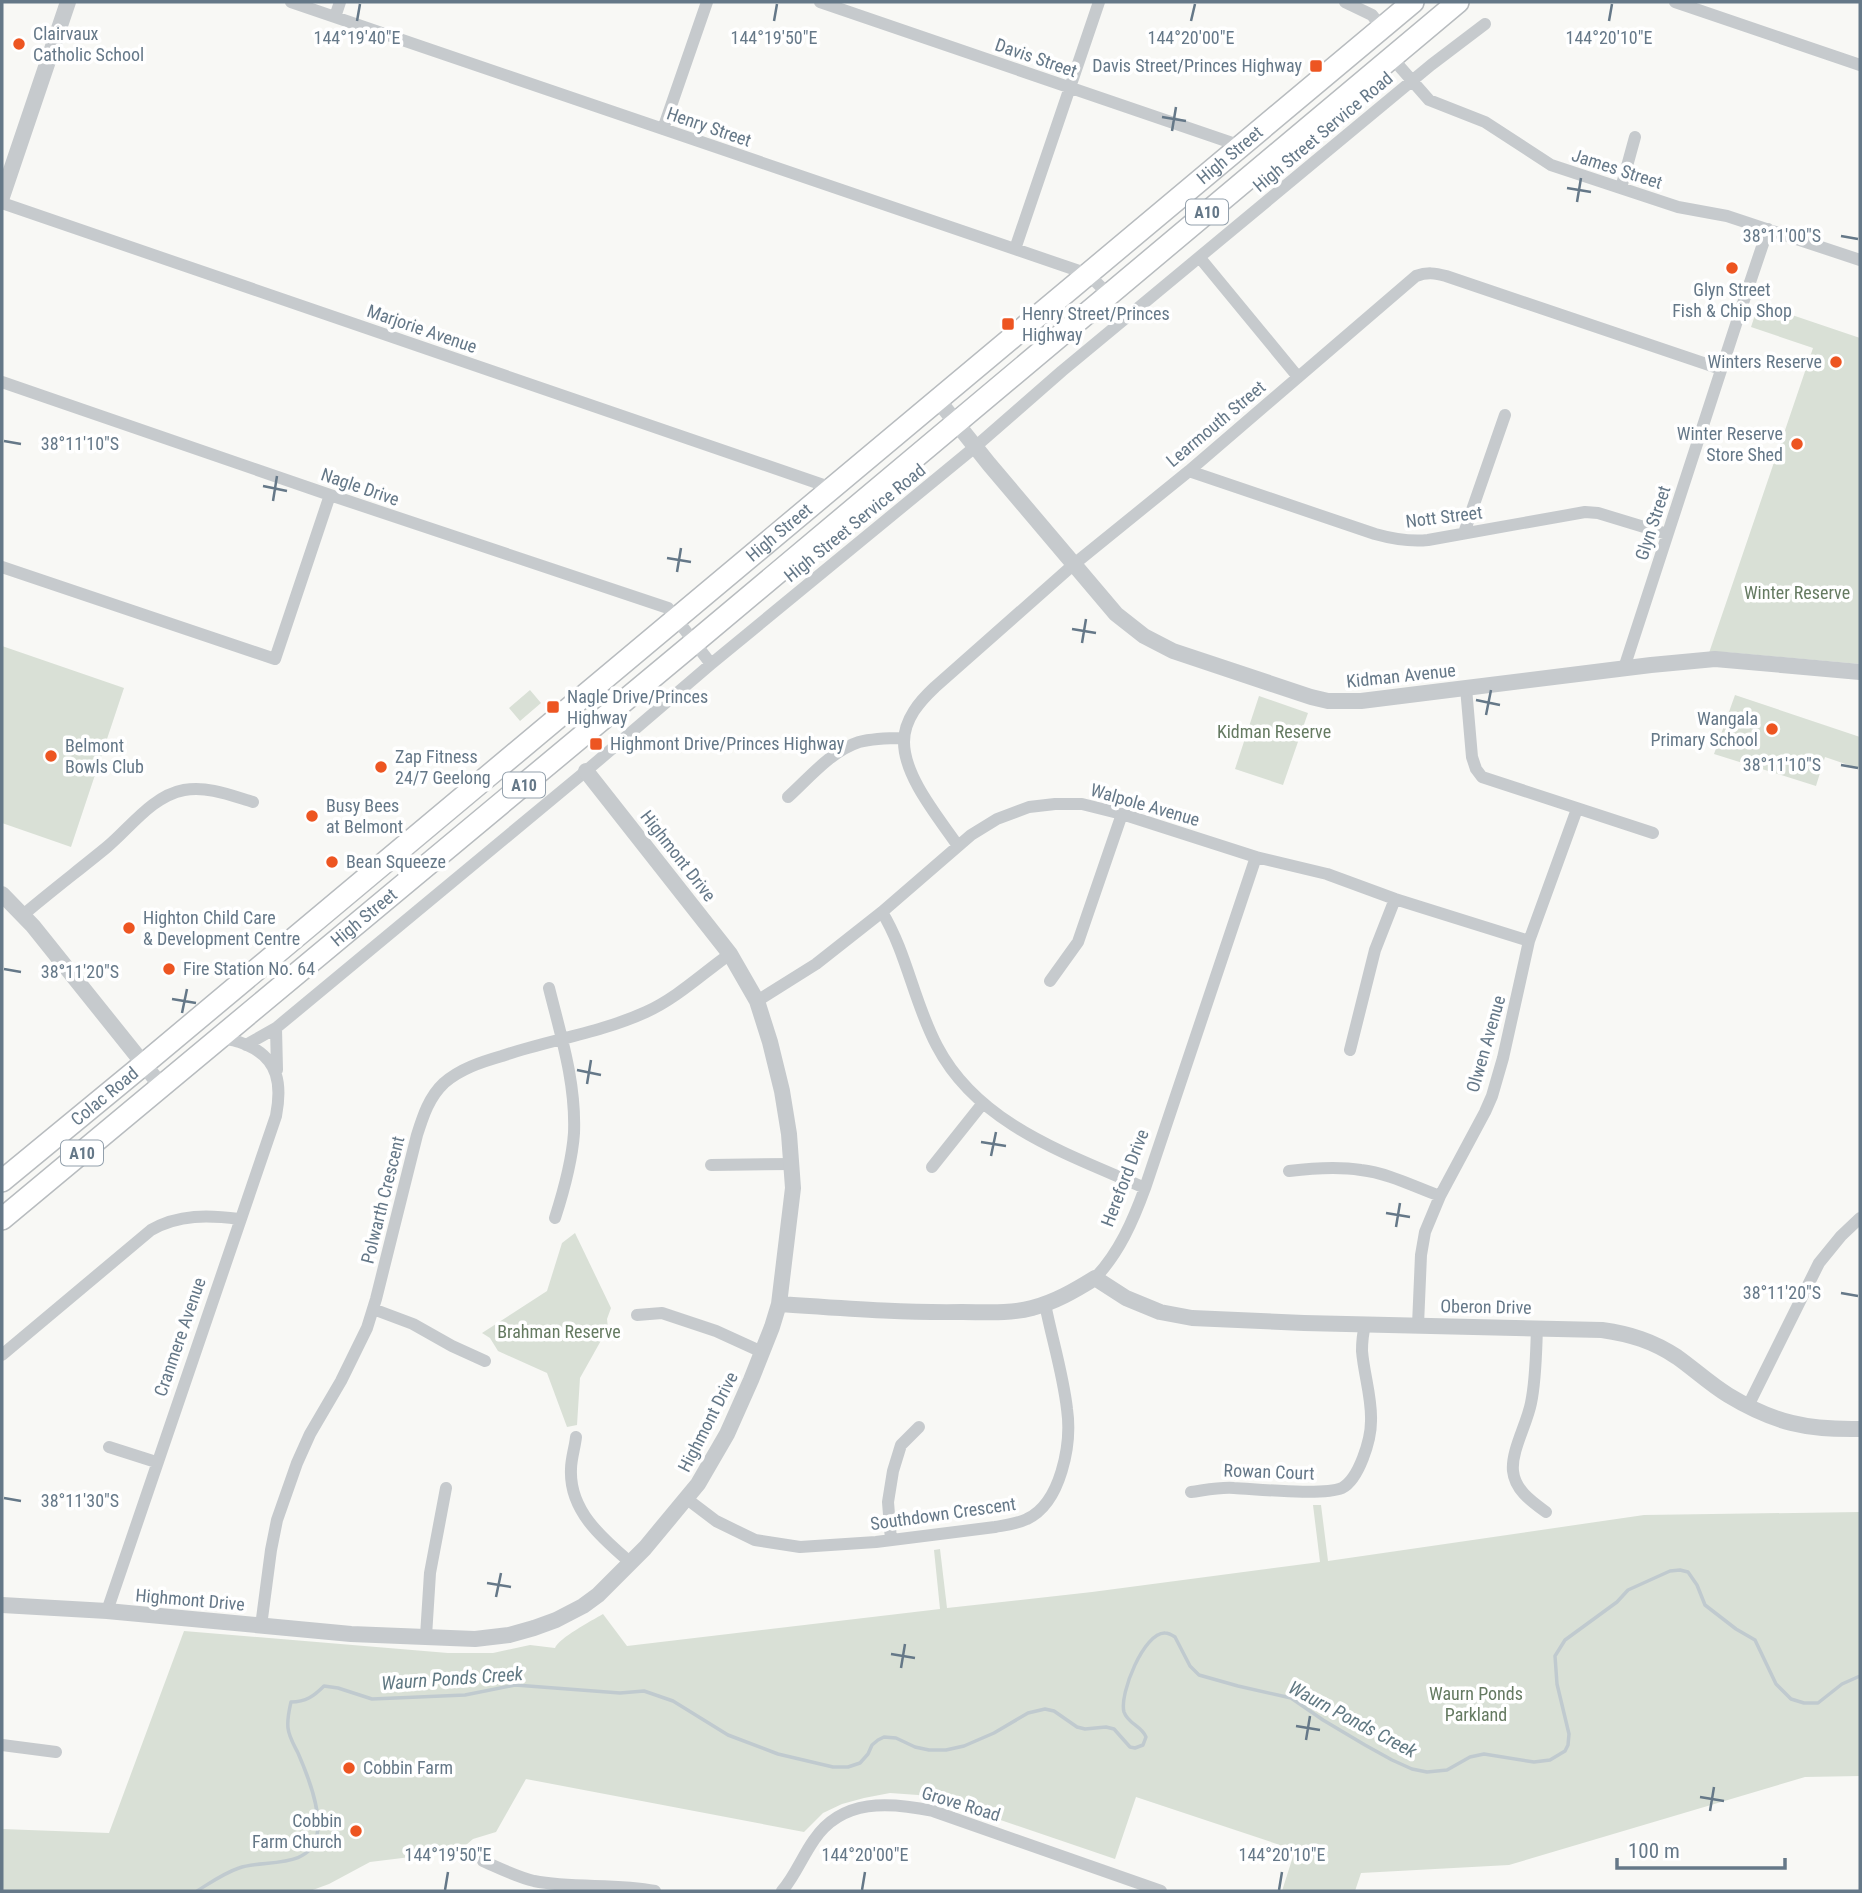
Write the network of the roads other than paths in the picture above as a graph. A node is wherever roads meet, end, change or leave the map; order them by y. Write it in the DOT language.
graph roads {
  1 [pos="68,2"];
  2 [pos="291,2"];
  3 [pos="340,2"];
  4 [pos="707,2"];
  5 [pos="820,2"];
  6 [pos="1099,2"];
  7 [pos="1345,2"];
  8 [pos="1413,2"];
  9 [pos="1458,2"];
  10 [pos="1675,2"];
  11 [pos="335,16"];
  12 [pos="1485,24"];
  13 [pos="1382,28"];
  14 [pos="1394,56"];
  15 [pos="1860,65"];
  16 [pos="1412,81"];
  17 [pos="1070,88"];
  18 [pos="663,130"];
  19 [pos="1635,136"];
  20 [pos="1241,146"];
  21 [pos="1620,188"];
  22 [pos="2,197"];
  23 [pos="2,203"];
  24 [pos="1768,229"];
  25 [pos="1015,249"];
  26 [pos="1200,258"];
  27 [pos="1860,260"];
  28 [pos="1088,274"];
  29 [pos="1109,295"];
  30 [pos="1721,369"];
  31 [pos="1298,377"];
  32 [pos="2,382"];
  33 [pos="938,400"];
  34 [pos="1505,415"];
  35 [pos="957,423"];
  36 [pos="975,447"];
  37 [pos="1189,471"];
  38 [pos="832,488"];
  39 [pos="330,495"];
  40 [pos="1464,533"];
  41 [pos="1667,534"];
  42 [pos="1073,565"];
  43 [pos="2,567"];
  44 [pos="676,618"];
  45 [pos="695,642"];
  46 [pos="711,664"];
  47 [pos="1624,668"];
  48 [pos="1860,672"];
  49 [pos="1466,688"];
  50 [pos="904,738"];
  51 [pos="586,771"];
  52 [pos="788,797"];
  53 [pos="253,802"];
  54 [pos="1577,809"];
  55 [pos="1122,814"];
  56 [pos="1653,833"];
  57 [pos="958,846"];
  58 [pos="1255,857"];
  59 [pos="2,894"];
  60 [pos="1395,899"];
  61 [pos="882,912"];
  62 [pos="23,915"];
  63 [pos="1529,942"];
  64 [pos="730,954"];
  65 [pos="1049,981"];
  66 [pos="549,988"];
  67 [pos="757,1001"];
  68 [pos="276,1028"];
  69 [pos="562,1038"];
  70 [pos="220,1039"];
  71 [pos="246,1045"];
  72 [pos="1350,1050"];
  73 [pos="144,1064"];
  74 [pos="277,1074"];
  75 [pos="162,1087"];
  76 [pos="983,1103"];
  77 [pos="792,1164"];
  78 [pos="711,1165"];
  79 [pos="932,1167"];
  80 [pos="1289,1171"];
  81 [pos="2,1181"];
  82 [pos="1145,1188"];
  83 [pos="1440,1196"];
  84 [pos="555,1218"];
  85 [pos="1860,1218"];
  86 [pos="239,1219"];
  87 [pos="2,1220"];
  88 [pos="1094,1278"];
  89 [pos="779,1304"];
  90 [pos="1045,1304"];
  91 [pos="373,1309"];
  92 [pos="637,1315"];
  93 [pos="1365,1325"];
  94 [pos="1418,1325"];
  95 [pos="1537,1328"];
  96 [pos="762,1352"];
  97 [pos="2,1355"];
  98 [pos="485,1361"];
  99 [pos="1748,1406"];
  100 [pos="919,1427"];
  101 [pos="1860,1429"];
  102 [pos="576,1437"];
  103 [pos="109,1447"];
  104 [pos="156,1462"];
  105 [pos="446,1488"];
  106 [pos="1191,1492"];
  107 [pos="687,1499"];
  108 [pos="1546,1512"];
  109 [pos="891,1540"];
  110 [pos="631,1563"];
  111 [pos="2,1605"];
  112 [pos="107,1611"];
  113 [pos="261,1626"];
  114 [pos="426,1636"];
  115 [pos="2,1745"];
  116 [pos="56,1752"];
  117 [pos="483,1861"];
  118 [pos="655,1891"];
  119 [pos="782,1891"];
  120 [pos="1158,1891"];
  1 -- 22 [label="street"];
  2 -- 11 [label="street, Henry Street"];
  3 -- 11 [label="street"];
  4 -- 18 [label="street"];
  5 -- 17 [label="street, Davis Street"];
  6 -- 17 [label="street"];
  7 -- 13 [label="street"];
  8 -- 13 [label="highway, High Street / A10"];
  9 -- 14 [label="highway, High Street / A10"];
  10 -- 15 [label="street"];
  11 -- 18 [label="street, Henry Street"];
  12 -- 16 [label="street, High Street Service Road"];
  13 -- 14 [label="highway"];
  13 -- 20 [label="highway, High Street / A10"];
  14 -- 16 [label="street, James Street"];
  14 -- 29 [label="highway, High Street / A10"];
  16 -- 21 [label="street, James Street"];
  16 -- 26 [label="street, High Street Service Road"];
  17 -- 20 [label="street, Davis Street"];
  17 -- 25 [label="street"];
  18 -- 25 [label="street, Henry Street"];
  19 -- 21 [label="street"];
  20 -- 28 [label="highway, High Street / A10"];
  21 -- 24 [label="street, James Street"];
  23 -- 38 [label="street, Marjorie Avenue"];
  24 -- 27 [label="street, James Street"];
  24 -- 30 [label="street, Glyn Street"];
  25 -- 28 [label="street, Henry Street"];
  26 -- 31 [label="street"];
  26 -- 36 [label="street, High Street Service Road"];
  28 -- 29 [label="street, Henry Street"];
  28 -- 33 [label="highway, High Street / A10"];
  29 -- 35 [label="highway, High Street / A10"];
  30 -- 31 [label="street, Learmouth Street"];
  30 -- 41 [label="street, Glyn Street"];
  31 -- 37 [label="street, Learmouth Street"];
  32 -- 39 [label="street, Nagle Drive"];
  33 -- 35 [label="street, Kidman Avenue"];
  33 -- 38 [label="highway, High Street / A10"];
  34 -- 40 [label="street"];
  35 -- 36 [label="street, Kidman Avenue"];
  35 -- 45 [label="highway, High Street / A10"];
  36 -- 42 [label="street, Kidman Avenue"];
  36 -- 46 [label="street, High Street Service Road"];
  37 -- 40 [label="street, Nott Street"];
  37 -- 42 [label="street, Learmouth Street"];
  38 -- 44 [label="highway, High Street / A10"];
  39 -- 43 [label="street"];
  39 -- 44 [label="street, Nagle Drive"];
  40 -- 41 [label="street, Nott Street"];
  41 -- 47 [label="street, Glyn Street"];
  42 -- 49 [label="street, Kidman Avenue"];
  42 -- 50 [label="street, Learmouth Street"];
  44 -- 45 [label="street, Nagle Drive"];
  44 -- 73 [label="highway, High Street / A10"];
  45 -- 46 [label="street"];
  45 -- 70 [label="highway, High Street / A10"];
  46 -- 51 [label="street, High Street Service Road"];
  47 -- 48 [label="street, Kidman Avenue"];
  47 -- 49 [label="street, Kidman Avenue"];
  49 -- 54 [label="street"];
  50 -- 52 [label="street"];
  50 -- 57 [label="street"];
  51 -- 64 [label="street, Highmont Drive"];
  51 -- 68 [label="street, High Street Service Road"];
  53 -- 62 [label="street"];
  54 -- 56 [label="street"];
  54 -- 63 [label="street, Olwen Avenue"];
  55 -- 57 [label="street, Walpole Avenue"];
  55 -- 58 [label="street, Walpole Avenue"];
  55 -- 65 [label="street"];
  57 -- 61 [label="street, Walpole Avenue"];
  58 -- 60 [label="street, Walpole Avenue"];
  58 -- 82 [label="street, Hereford Drive"];
  59 -- 62 [label="street"];
  60 -- 63 [label="street, Walpole Avenue"];
  60 -- 72 [label="street"];
  61 -- 67 [label="street, Walpole Avenue"];
  61 -- 76 [label="street"];
  62 -- 73 [label="street"];
  63 -- 83 [label="street, Olwen Avenue"];
  64 -- 67 [label="street, Highmont Drive"];
  64 -- 69 [label="street, Polwarth Crescent"];
  66 -- 69 [label="street"];
  67 -- 77 [label="street, Highmont Drive"];
  68 -- 71 [label="street, High Street Service Road"];
  68 -- 74 [label="street, Cranmere Avenue"];
  69 -- 84 [label="street"];
  69 -- 91 [label="street, Polwarth Crescent"];
  70 -- 71 [label="street"];
  70 -- 75 [label="highway, High Street / A10"];
  71 -- 74 [label="street"];
  73 -- 75 [label="street"];
  73 -- 81 [label="highway, Colac Road / A10"];
  74 -- 86 [label="street, Cranmere Avenue"];
  75 -- 87 [label="highway, Colac Road / A10"];
  76 -- 79 [label="street"];
  76 -- 82 [label="street"];
  77 -- 78 [label="street"];
  77 -- 89 [label="street, Highmont Drive"];
  80 -- 83 [label="street"];
  82 -- 88 [label="street, Hereford Drive"];
  83 -- 94 [label="street, Olwen Avenue"];
  85 -- 99 [label="street"];
  86 -- 97 [label="street"];
  86 -- 104 [label="street, Cranmere Avenue"];
  88 -- 90 [label="street, Hereford Drive"];
  88 -- 93 [label="street, Oberon Drive"];
  89 -- 90 [label="street, Hereford Drive"];
  89 -- 96 [label="street, Highmont Drive"];
  90 -- 109 [label="street, Southdown Crescent"];
  91 -- 98 [label="street"];
  91 -- 113 [label="street, Polwarth Crescent"];
  92 -- 96 [label="street"];
  93 -- 94 [label="street, Oberon Drive"];
  93 -- 106 [label="street, Rowan Court"];
  94 -- 95 [label="street, Oberon Drive"];
  95 -- 99 [label="street, Oberon Drive"];
  95 -- 108 [label="street"];
  96 -- 107 [label="street, Highmont Drive"];
  99 -- 101 [label="street, Oberon Drive"];
  100 -- 109 [label="street"];
  102 -- 110 [label="street"];
  103 -- 104 [label="street"];
  104 -- 112 [label="street, Cranmere Avenue"];
  105 -- 114 [label="street"];
  107 -- 109 [label="street, Southdown Crescent"];
  107 -- 110 [label="street, Highmont Drive"];
  110 -- 114 [label="street, Highmont Drive"];
  111 -- 112 [label="street, Highmont Drive"];
  112 -- 113 [label="street, Highmont Drive"];
  113 -- 114 [label="street, Highmont Drive"];
  115 -- 116 [label="street"];
  117 -- 118 [label="street"];
  119 -- 120 [label="street, Grove Road"];
}
